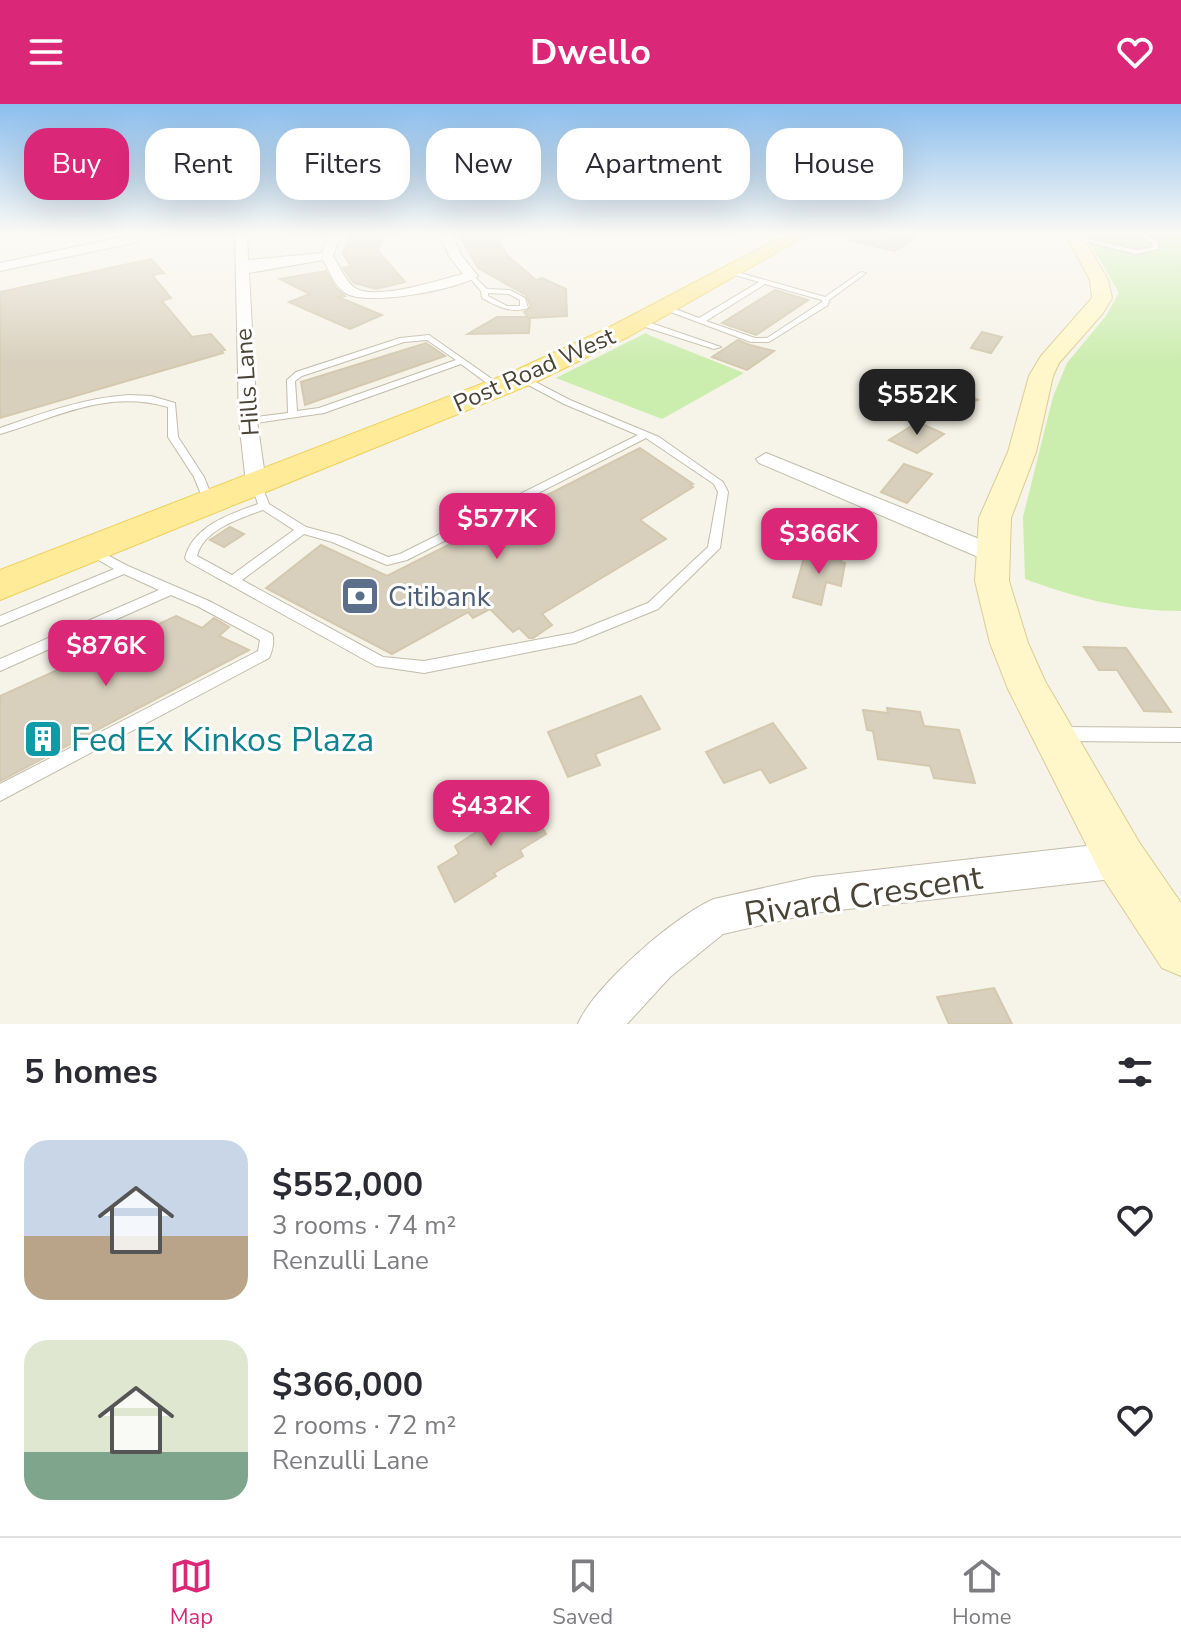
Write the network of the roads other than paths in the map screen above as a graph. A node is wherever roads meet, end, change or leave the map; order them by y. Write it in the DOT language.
graph roads {
  1 [pos="243,277"];
  2 [pos="341,277"];
  3 [pos="467,277"];
  4 [pos="472,277"];
  5 [pos="721,277"];
  6 [pos="747,277"];
  7 [pos="857,277"];
  8 [pos="1097,277"];
  9 [pos="764,282"];
  10 [pos="485,291"];
  11 [pos="826,299"];
  12 [pos="664,308"];
  13 [pos="700,321"];
  14 [pos="639,322"];
  15 [pos="717,347"];
  16 [pos="462,361"];
  17 [pos="510,383"];
  18 [pos="293,413"];
  19 [pos="248,421"];
  20 [pos="0,431"];
  21 [pos="645,435"];
  22 [pos="766,459"];
  23 [pos="260,494"];
  24 [pos="209,502"];
  25 [pos="302,530"];
  26 [pos="92,551"];
  27 [pos="991,553"];
  28 [pos="124,569"];
  29 [pos="233,580"];
  30 [pos="0,586"];
  31 [pos="171,590"];
  32 [pos="0,621"];
  33 [pos="0,665"];
  34 [pos="1052,734"];
  35 [pos="1181,735"];
  36 [pos="0,793"];
  37 [pos="1121,860"];
  38 [pos="1181,949"];
  39 [pos="599,1024"];
  1 -- 19 [label="street, Hills Lane"];
  2 -- 3 [label="street"];
  4 -- 10 [label="lane"];
  5 -- 12 [label="main road, Post Road West"];
  6 -- 9 [label="lane"];
  7 -- 11 [label="lane"];
  8 -- 27 [label="street"];
  9 -- 11 [label="lane"];
  9 -- 13 [label="lane"];
  10 -- 10 [label="lane"];
  11 -- 13 [label="lane"];
  12 -- 13 [label="lane"];
  12 -- 14 [label="main road, Post Road West"];
  14 -- 15 [label="lane"];
  14 -- 17 [label="main road, Post Road West"];
  16 -- 17 [label="lane"];
  16 -- 18 [label="lane"];
  16 -- 18 [label="lane"];
  17 -- 21 [label="lane"];
  17 -- 23 [label="main road, Post Road West"];
  18 -- 19 [label="lane"];
  19 -- 23 [label="street, Hills Lane"];
  20 -- 24 [label="lane"];
  21 -- 25 [label="lane"];
  21 -- 29 [label="lane"];
  22 -- 27 [label="street"];
  23 -- 24 [label="main road, Post Road West"];
  23 -- 25 [label="lane"];
  23 -- 29 [label="lane"];
  24 -- 26 [label="main road, Post Road West"];
  25 -- 29 [label="lane"];
  26 -- 28 [label="lane"];
  26 -- 30 [label="main road, Post Road West"];
  27 -- 34 [label="street"];
  28 -- 31 [label="lane"];
  28 -- 32 [label="lane"];
  31 -- 33 [label="lane"];
  31 -- 36 [label="lane"];
  34 -- 35 [label="lane"];
  34 -- 37 [label="street"];
  37 -- 38 [label="street"];
  37 -- 39 [label="street, Rivard Crescent"];
}
